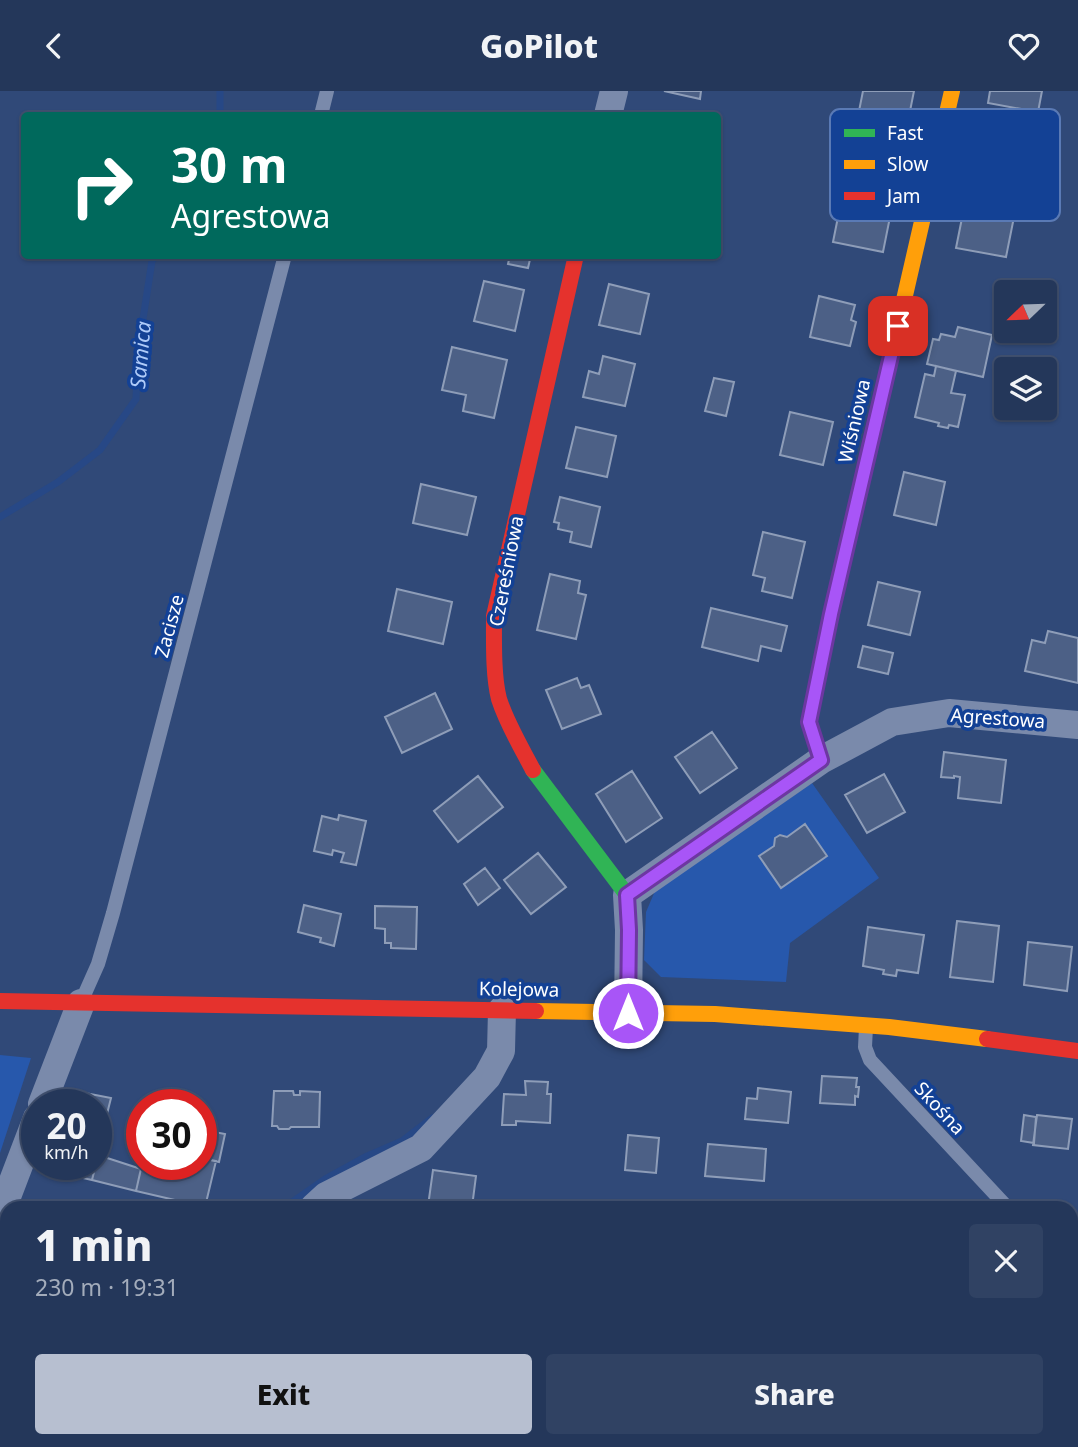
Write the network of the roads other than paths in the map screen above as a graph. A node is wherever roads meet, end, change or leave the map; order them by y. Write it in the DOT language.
graph roads {
  1 [pos="327,91"];
  2 [pos="614,91"];
  3 [pos="952,91"];
  4 [pos="948,109"];
  5 [pos="322,112"];
  6 [pos="609,112"];
  7 [pos="922,221"];
  8 [pos="284,259"];
  9 [pos="575,259"];
  10 [pos="1078,725"];
  11 [pos="821,760"];
  12 [pos="627,895"];
  13 [pos="0,1001"];
  14 [pos="81,1003"];
  15 [pos="502,1010"];
  16 [pos="628,1013"];
  17 [pos="866,1025"];
  18 [pos="1078,1051"];
  19 [pos="48,1089"];
  20 [pos="21,1160"];
  21 [pos="6,1201"];
  22 [pos="321,1201"];
  23 [pos="1001,1201"];
  1 -- 5 [label="lane"];
  2 -- 6 [label="street"];
  3 -- 4 [label="street, Wiśniowa"];
  7 -- 11 [label="street, Wiśniowa"];
  8 -- 14 [label="lane, Zacisze"];
  9 -- 12 [label="street, Czereśniowa"];
  10 -- 11 [label="street, Agrestowa"];
  11 -- 12 [label="street, Agrestowa"];
  12 -- 16 [label="street"];
  13 -- 14 [label="street, Kolejowa"];
  14 -- 15 [label="street, Kolejowa"];
  14 -- 19 [label="street"];
  15 -- 16 [label="street, Kolejowa"];
  15 -- 22 [label="street"];
  16 -- 17 [label="street, Kolejowa"];
  17 -- 18 [label="street, Kolejowa"];
  17 -- 23 [label="lane, Skośna"];
  20 -- 21 [label="street"];
}
